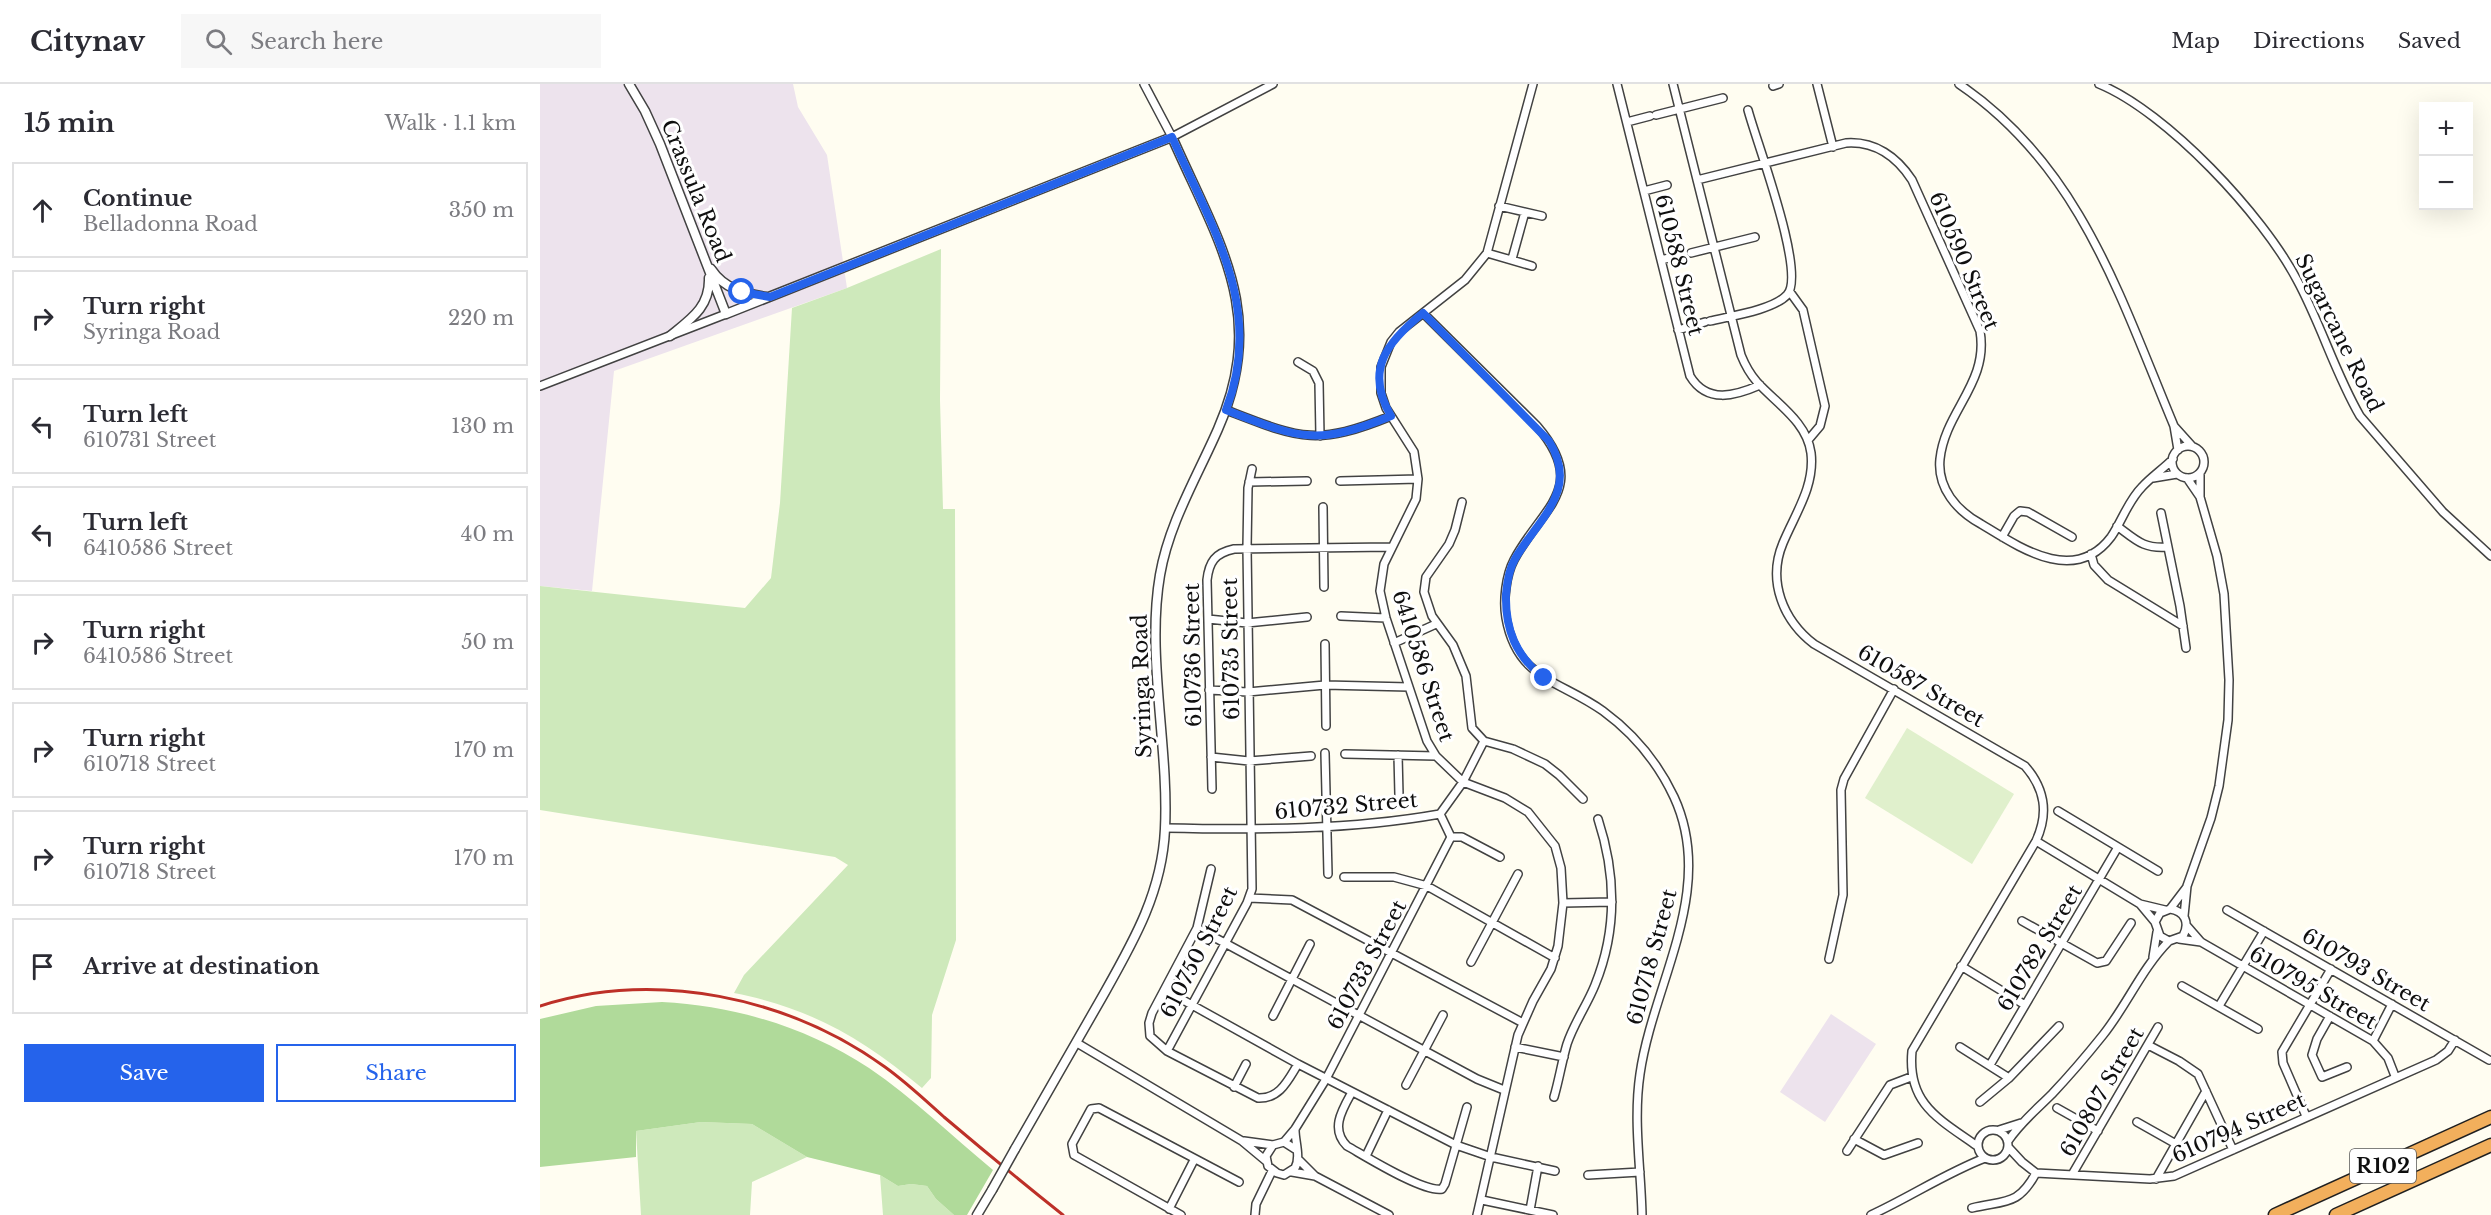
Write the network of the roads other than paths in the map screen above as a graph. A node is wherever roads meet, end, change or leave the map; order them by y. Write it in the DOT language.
graph roads {
  1 [pos="628,84"];
  2 [pos="1144,84"];
  3 [pos="1273,84"];
  4 [pos="1533,84"];
  5 [pos="1617,84"];
  6 [pos="1673,84"];
  7 [pos="1817,84"];
  8 [pos="1959,84"];
  9 [pos="2100,84"];
  10 [pos="1723,98"];
  11 [pos="1679,109"];
  12 [pos="1748,110"];
  13 [pos="1627,122"];
  14 [pos="1172,137"];
  15 [pos="1833,147"];
  16 [pos="1764,164"];
  17 [pos="1697,180"];
  18 [pos="1667,185"];
  19 [pos="1644,191"];
  20 [pos="1499,206"];
  21 [pos="1525,212"];
  22 [pos="1542,216"];
  23 [pos="1755,237"];
  24 [pos="1714,247"];
  25 [pos="1487,253"];
  26 [pos="1512,259"];
  27 [pos="1661,260"];
  28 [pos="706,264"];
  29 [pos="1532,266"];
  30 [pos="1790,292"];
  31 [pos="770,297"];
  32 [pos="1423,313"];
  33 [pos="726,314"];
  34 [pos="1731,315"];
  35 [pos="1678,330"];
  36 [pos="670,336"];
  37 [pos="1298,362"];
  38 [pos="1760,385"];
  39 [pos="540,386"];
  40 [pos="1226,410"];
  41 [pos="1391,416"];
  42 [pos="2174,426"];
  43 [pos="1320,436"];
  44 [pos="1809,439"];
  45 [pos="2193,446"];
  46 [pos="2178,450"];
  47 [pos="2172,459"];
  48 [pos="1252,469"];
  49 [pos="2200,473"];
  50 [pos="2177,474"];
  51 [pos="2153,478"];
  52 [pos="2187,478"];
  53 [pos="1418,479"];
  54 [pos="1307,481"];
  55 [pos="1340,481"];
  56 [pos="1249,482"];
  57 [pos="2200,497"];
  58 [pos="1462,502"];
  59 [pos="1323,507"];
  60 [pos="2161,513"];
  61 [pos="2117,526"];
  62 [pos="2002,537"];
  63 [pos="2072,537"];
  64 [pos="2168,547"];
  65 [pos="1246,548"];
  66 [pos="1323,548"];
  67 [pos="1391,548"];
  68 [pos="2091,554"];
  69 [pos="2491,556"];
  70 [pos="1324,587"];
  71 [pos="1341,616"];
  72 [pos="1307,617"];
  73 [pos="1386,618"];
  74 [pos="1208,619"];
  75 [pos="1247,623"];
  76 [pos="1436,624"];
  77 [pos="2183,626"];
  78 [pos="1394,643"];
  79 [pos="1325,644"];
  80 [pos="2186,648"];
  81 [pos="1325,685"];
  82 [pos="1408,687"];
  83 [pos="1894,689"];
  84 [pos="1209,690"];
  85 [pos="1248,692"];
  86 [pos="1326,726"];
  87 [pos="1484,741"];
  88 [pos="1325,753"];
  89 [pos="1345,754"];
  90 [pos="1398,755"];
  91 [pos="1311,756"];
  92 [pos="1436,756"];
  93 [pos="1211,757"];
  94 [pos="1249,761"];
  95 [pos="1463,782"];
  96 [pos="1212,789"];
  97 [pos="1400,795"];
  98 [pos="1583,799"];
  99 [pos="2058,811"];
  100 [pos="1440,814"];
  101 [pos="1598,819"];
  102 [pos="1326,826"];
  103 [pos="1165,828"];
  104 [pos="1251,830"];
  105 [pos="1451,837"];
  106 [pos="2036,842"];
  107 [pos="2118,847"];
  108 [pos="1500,857"];
  109 [pos="1211,869"];
  110 [pos="2158,871"];
  111 [pos="1328,874"];
  112 [pos="1518,874"];
  113 [pos="1344,877"];
  114 [pos="2100,879"];
  115 [pos="1427,886"];
  116 [pos="2187,886"];
  117 [pos="1249,898"];
  118 [pos="1612,902"];
  119 [pos="1563,903"];
  120 [pos="2140,904"];
  121 [pos="2167,910"];
  122 [pos="2227,910"];
  123 [pos="2184,916"];
  124 [pos="2022,921"];
  125 [pos="1492,922"];
  126 [pos="2155,922"];
  127 [pos="2131,923"];
  128 [pos="2187,926"];
  129 [pos="1197,928"];
  130 [pos="2264,931"];
  131 [pos="2157,932"];
  132 [pos="2179,939"];
  133 [pos="2169,941"];
  134 [pos="1226,942"];
  135 [pos="2201,942"];
  136 [pos="1310,944"];
  137 [pos="2061,945"];
  138 [pos="1392,951"];
  139 [pos="2153,957"];
  140 [pos="1555,958"];
  141 [pos="1829,959"];
  142 [pos="1471,962"];
  143 [pos="1961,966"];
  144 [pos="2243,966"];
  145 [pos="2331,969"];
  146 [pos="1293,978"];
  147 [pos="2182,986"];
  148 [pos="1165,990"];
  149 [pos="1192,1004"];
  150 [pos="2392,1004"];
  151 [pos="2025,1005"];
  152 [pos="2309,1005"];
  153 [pos="2219,1006"];
  154 [pos="1360,1014"];
  155 [pos="1443,1015"];
  156 [pos="1273,1016"];
  157 [pos="2330,1016"];
  158 [pos="1523,1023"];
  159 [pos="2059,1026"];
  160 [pos="2158,1027"];
  161 [pos="2258,1029"];
  162 [pos="2455,1040"];
  163 [pos="2373,1041"];
  164 [pos="1077,1042"];
  165 [pos="2148,1045"];
  166 [pos="1515,1047"];
  167 [pos="1960,1047"];
  168 [pos="1424,1049"];
  169 [pos="1167,1051"];
  170 [pos="1564,1057"];
  171 [pos="2489,1060"];
  172 [pos="1246,1064"];
  173 [pos="1298,1064"];
  174 [pos="1990,1065"];
  175 [pos="2347,1067"];
  176 [pos="2395,1076"];
  177 [pos="1911,1077"];
  178 [pos="2009,1078"];
  179 [pos="1326,1079"];
  180 [pos="1406,1085"];
  181 [pos="1234,1087"];
  182 [pos="1504,1090"];
  183 [pos="2206,1091"];
  184 [pos="1352,1092"];
  185 [pos="1554,1097"];
  186 [pos="1980,1102"];
  187 [pos="1467,1107"];
  188 [pos="2057,1108"];
  189 [pos="1388,1110"];
  190 [pos="2307,1116"];
  191 [pos="2491,1117"];
  192 [pos="2137,1122"];
  193 [pos="2020,1123"];
  194 [pos="1295,1129"];
  195 [pos="1999,1130"];
  196 [pos="2098,1131"];
  197 [pos="1960,1134"];
  198 [pos="1981,1135"];
  199 [pos="1854,1139"];
  200 [pos="1242,1141"];
  201 [pos="1284,1143"];
  202 [pos="1918,1143"];
  203 [pos="2008,1144"];
  204 [pos="2176,1144"];
  205 [pos="1273,1145"];
  206 [pos="1456,1145"];
  207 [pos="2491,1145"];
  208 [pos="1978,1148"];
  209 [pos="1295,1149"];
  210 [pos="2233,1150"];
  211 [pos="1847,1151"];
  212 [pos="2491,1151"];
  213 [pos="2471,1155"];
  214 [pos="1366,1156"];
  215 [pos="1491,1157"];
  216 [pos="1985,1158"];
  217 [pos="2002,1158"];
  218 [pos="1299,1159"];
  219 [pos="1194,1160"];
  220 [pos="1266,1161"];
  221 [pos="2022,1162"];
  222 [pos="1964,1166"];
  223 [pos="1538,1167"];
  224 [pos="1272,1171"];
  225 [pos="1555,1171"];
  226 [pos="1292,1172"];
  227 [pos="1640,1172"];
  228 [pos="2036,1173"];
  229 [pos="2073,1173"];
  230 [pos="1284,1175"];
  231 [pos="1588,1175"];
  232 [pos="1315,1176"];
  233 [pos="2156,1179"];
  234 [pos="1239,1182"];
  235 [pos="1266,1186"];
  236 [pos="1482,1200"];
  237 [pos="1972,1208"];
  238 [pos="1169,1209"];
  239 [pos="1530,1210"];
  240 [pos="1478,1214"];
  241 [pos="977,1215"];
  242 [pos="1181,1215"];
  243 [pos="1255,1215"];
  244 [pos="1389,1215"];
  245 [pos="1553,1215"];
  246 [pos="1642,1215"];
  247 [pos="1871,1215"];
  248 [pos="2275,1215"];
  249 [pos="2336,1215"];
  1 -- 28 [label="street, Crassula Road"];
  2 -- 14 [label="street"];
  3 -- 14 [label="street"];
  4 -- 20 [label="street, 6410586 Street"];
  5 -- 13 [label="street, 610588 Street"];
  6 -- 11 [label="street"];
  7 -- 15 [label="street"];
  8 -- 42 [label="street"];
  9 -- 69 [label="street, Sugarcane Road"];
  10 -- 11 [label="street"];
  11 -- 13 [label="street"];
  11 -- 17 [label="street"];
  12 -- 16 [label="street"];
  13 -- 19 [label="street, 610588 Street"];
  14 -- 31 [label="street"];
  14 -- 40 [label="street, Syringa Road"];
  15 -- 16 [label="street, 610590 Street"];
  15 -- 62 [label="street, 610590 Street"];
  16 -- 17 [label="street, 610590 Street"];
  16 -- 30 [label="street"];
  17 -- 24 [label="street"];
  18 -- 19 [label="street"];
  19 -- 27 [label="street, 610588 Street"];
  20 -- 21 [label="street"];
  20 -- 25 [label="street, 6410586 Street"];
  21 -- 22 [label="street"];
  21 -- 26 [label="street"];
  23 -- 24 [label="street"];
  24 -- 27 [label="street"];
  24 -- 34 [label="street"];
  25 -- 26 [label="street"];
  25 -- 32 [label="street, 6410586 Street"];
  26 -- 29 [label="street"];
  27 -- 35 [label="street, 610588 Street"];
  28 -- 31 [label="street"];
  28 -- 33 [label="street, Crassula Road"];
  28 -- 36 [label="street"];
  30 -- 34 [label="street"];
  30 -- 44 [label="street"];
  31 -- 33 [label="street"];
  32 -- 41 [label="street, 6410586 Street"];
  32 -- 227 [label="street, 610718 Street"];
  33 -- 36 [label="street"];
  34 -- 35 [label="street"];
  34 -- 38 [label="street"];
  35 -- 38 [label="street, 610588 Street"];
  36 -- 39 [label="street"];
  37 -- 43 [label="street"];
  38 -- 44 [label="street"];
  40 -- 43 [label="street"];
  40 -- 103 [label="street, Syringa Road"];
  41 -- 43 [label="street"];
  41 -- 53 [label="street, 6410586 Street"];
  42 -- 45 [label="street"];
  42 -- 46 [label="street"];
  44 -- 83 [label="street, 610587 Street"];
  45 -- 46 [label="street"];
  45 -- 49 [label="street"];
  46 -- 47 [label="street"];
  47 -- 50 [label="street"];
  47 -- 51 [label="street"];
  48 -- 56 [label="street, 610735 Street"];
  49 -- 52 [label="street"];
  49 -- 57 [label="street"];
  50 -- 51 [label="street"];
  50 -- 52 [label="street"];
  51 -- 61 [label="street"];
  52 -- 57 [label="street"];
  53 -- 55 [label="street"];
  53 -- 67 [label="street, 6410586 Street"];
  54 -- 56 [label="street"];
  56 -- 65 [label="street, 610735 Street"];
  57 -- 116 [label="street"];
  58 -- 76 [label="street"];
  59 -- 66 [label="street"];
  60 -- 64 [label="street"];
  61 -- 64 [label="street"];
  61 -- 68 [label="street"];
  62 -- 63 [label="street"];
  62 -- 68 [label="street, 610590 Street"];
  64 -- 77 [label="street"];
  65 -- 66 [label="street, 610736 Street"];
  65 -- 74 [label="street, 610736 Street"];
  65 -- 75 [label="street, 610735 Street"];
  66 -- 67 [label="street, 610736 Street"];
  66 -- 70 [label="street"];
  67 -- 73 [label="street, 6410586 Street"];
  68 -- 77 [label="street"];
  71 -- 73 [label="street"];
  72 -- 75 [label="street"];
  73 -- 78 [label="street, 6410586 Street"];
  74 -- 75 [label="street"];
  74 -- 84 [label="street, 610736 Street"];
  75 -- 85 [label="street, 610735 Street"];
  76 -- 78 [label="street"];
  76 -- 87 [label="street"];
  77 -- 80 [label="street"];
  78 -- 82 [label="street, 6410586 Street"];
  79 -- 81 [label="street"];
  81 -- 82 [label="street"];
  81 -- 85 [label="street"];
  81 -- 86 [label="street"];
  82 -- 92 [label="street, 6410586 Street"];
  83 -- 106 [label="street, 610587 Street"];
  83 -- 141 [label="street"];
  84 -- 85 [label="street"];
  84 -- 93 [label="street, 610736 Street"];
  85 -- 94 [label="street, 610735 Street"];
  87 -- 95 [label="street, 610732 Street"];
  87 -- 98 [label="street"];
  88 -- 102 [label="street"];
  89 -- 90 [label="street"];
  90 -- 92 [label="street"];
  90 -- 97 [label="street"];
  91 -- 94 [label="street"];
  92 -- 95 [label="street, 6410586 Street"];
  93 -- 94 [label="street"];
  93 -- 96 [label="street, 610736 Street"];
  94 -- 104 [label="street, 610735 Street"];
  95 -- 100 [label="street, 610732 Street"];
  95 -- 119 [label="street, 6410586 Street"];
  99 -- 107 [label="street"];
  100 -- 102 [label="street, 610732 Street"];
  100 -- 105 [label="street"];
  101 -- 118 [label="street"];
  102 -- 104 [label="street, 610732 Street"];
  102 -- 111 [label="street"];
  103 -- 104 [label="street, 610732 Street"];
  103 -- 164 [label="street, Syringa Road"];
  104 -- 117 [label="street, 610750 Street"];
  105 -- 108 [label="street"];
  105 -- 115 [label="street, 610733 Street"];
  106 -- 114 [label="street"];
  106 -- 143 [label="street, 610587 Street"];
  107 -- 110 [label="street"];
  107 -- 114 [label="street, 610782 Street"];
  109 -- 129 [label="street"];
  112 -- 125 [label="street"];
  113 -- 115 [label="street"];
  114 -- 120 [label="street"];
  114 -- 137 [label="street, 610782 Street"];
  115 -- 125 [label="street"];
  115 -- 138 [label="street, 610733 Street"];
  116 -- 121 [label="street"];
  116 -- 123 [label="street"];
  117 -- 134 [label="street, 610750 Street"];
  117 -- 138 [label="street"];
  118 -- 119 [label="street"];
  118 -- 170 [label="street"];
  119 -- 140 [label="street, 6410586 Street"];
  120 -- 121 [label="street"];
  120 -- 126 [label="street"];
  121 -- 123 [label="street"];
  121 -- 126 [label="street"];
  122 -- 130 [label="street, 610793 Street"];
  123 -- 128 [label="street"];
  124 -- 137 [label="street"];
  125 -- 140 [label="street"];
  125 -- 142 [label="street"];
  126 -- 131 [label="street"];
  127 -- 137 [label="street"];
  128 -- 132 [label="street"];
  128 -- 135 [label="street"];
  129 -- 134 [label="street"];
  129 -- 148 [label="street"];
  130 -- 144 [label="street"];
  130 -- 145 [label="street, 610793 Street"];
  131 -- 133 [label="street"];
  131 -- 139 [label="street"];
  132 -- 133 [label="street"];
  132 -- 135 [label="street"];
  133 -- 139 [label="street"];
  134 -- 146 [label="street"];
  134 -- 149 [label="street, 610750 Street"];
  135 -- 144 [label="street, 610795 Street"];
  136 -- 146 [label="street"];
  137 -- 151 [label="street, 610782 Street"];
  138 -- 154 [label="street, 610733 Street"];
  138 -- 158 [label="street"];
  139 -- 193 [label="street"];
  140 -- 158 [label="street, 6410586 Street"];
  143 -- 151 [label="street"];
  143 -- 177 [label="street, 610587 Street"];
  144 -- 152 [label="street, 610795 Street"];
  144 -- 153 [label="street"];
  145 -- 150 [label="street, 610793 Street"];
  145 -- 152 [label="street"];
  146 -- 154 [label="street"];
  146 -- 156 [label="street"];
  147 -- 153 [label="street"];
  148 -- 149 [label="street"];
  148 -- 169 [label="street"];
  149 -- 169 [label="street, 610750 Street"];
  149 -- 173 [label="street"];
  150 -- 162 [label="street, 610793 Street"];
  150 -- 163 [label="street"];
  151 -- 174 [label="street, 610782 Street"];
  152 -- 157 [label="street, 610795 Street"];
  152 -- 190 [label="street"];
  153 -- 161 [label="street"];
  154 -- 168 [label="street"];
  154 -- 179 [label="street, 610733 Street"];
  155 -- 168 [label="street"];
  157 -- 163 [label="street, 610795 Street"];
  157 -- 175 [label="street"];
  158 -- 166 [label="street, 6410586 Street"];
  159 -- 178 [label="street"];
  160 -- 165 [label="street, 610807 Street"];
  162 -- 171 [label="street, 610793 Street"];
  162 -- 176 [label="street, 610794 Street"];
  163 -- 176 [label="street, 610795 Street"];
  164 -- 200 [label="street"];
  164 -- 241 [label="street, Syringa Road, bridge"];
  165 -- 183 [label="street"];
  165 -- 196 [label="street, 610807 Street"];
  166 -- 170 [label="street"];
  166 -- 182 [label="street, 6410586 Street"];
  167 -- 174 [label="street"];
  168 -- 180 [label="street"];
  168 -- 182 [label="street"];
  169 -- 181 [label="street"];
  170 -- 185 [label="street"];
  172 -- 181 [label="street"];
  173 -- 179 [label="street"];
  173 -- 181 [label="street"];
  174 -- 178 [label="street"];
  176 -- 190 [label="street, 610794 Street"];
  177 -- 197 [label="street"];
  177 -- 199 [label="street"];
  178 -- 186 [label="street"];
  179 -- 184 [label="street"];
  179 -- 194 [label="street, 610733 Street"];
  182 -- 215 [label="street, 6410586 Street"];
  183 -- 204 [label="street"];
  183 -- 210 [label="street"];
  184 -- 189 [label="street"];
  184 -- 214 [label="street"];
  187 -- 206 [label="street"];
  188 -- 196 [label="street"];
  189 -- 206 [label="street"];
  189 -- 214 [label="street"];
  190 -- 210 [label="street, 610794 Street"];
  191 -- 248 [label="highway, R102"];
  192 -- 204 [label="street"];
  193 -- 195 [label="street"];
  193 -- 203 [label="street"];
  194 -- 201 [label="street, 610733 Street"];
  194 -- 209 [label="street"];
  195 -- 198 [label="street"];
  195 -- 203 [label="street"];
  196 -- 229 [label="street, 610807 Street"];
  197 -- 198 [label="street"];
  197 -- 208 [label="street"];
  198 -- 208 [label="street"];
  199 -- 202 [label="street"];
  199 -- 211 [label="street"];
  200 -- 205 [label="street"];
  200 -- 220 [label="street"];
  201 -- 205 [label="street"];
  201 -- 209 [label="street"];
  203 -- 217 [label="street"];
  203 -- 221 [label="street"];
  204 -- 233 [label="street"];
  205 -- 220 [label="street"];
  206 -- 214 [label="street"];
  206 -- 215 [label="street"];
  207 -- 213 [label="highway"];
  208 -- 216 [label="street"];
  208 -- 222 [label="street"];
  209 -- 218 [label="street"];
  210 -- 233 [label="street, 610794 Street"];
  212 -- 213 [label="highway"];
  213 -- 249 [label="highway, R102"];
  215 -- 223 [label="street"];
  215 -- 236 [label="street, 6410586 Street"];
  216 -- 217 [label="street"];
  216 -- 222 [label="street"];
  217 -- 221 [label="street"];
  218 -- 226 [label="street"];
  218 -- 232 [label="street"];
  219 -- 234 [label="street"];
  219 -- 238 [label="street"];
  219 -- 238 [label="street"];
  220 -- 224 [label="street"];
  221 -- 228 [label="street"];
  222 -- 247 [label="street"];
  223 -- 225 [label="street"];
  223 -- 239 [label="street"];
  224 -- 230 [label="street"];
  224 -- 235 [label="street"];
  226 -- 230 [label="street"];
  226 -- 232 [label="street"];
  227 -- 231 [label="street"];
  227 -- 246 [label="street, 610718 Street"];
  228 -- 229 [label="street, 610794 Street"];
  228 -- 237 [label="street"];
  229 -- 233 [label="street, 610794 Street"];
  230 -- 235 [label="street"];
  232 -- 244 [label="street"];
  235 -- 243 [label="street"];
  236 -- 239 [label="street"];
  236 -- 240 [label="street, 6410586 Street"];
  238 -- 242 [label="street"];
  239 -- 245 [label="street"];
}
